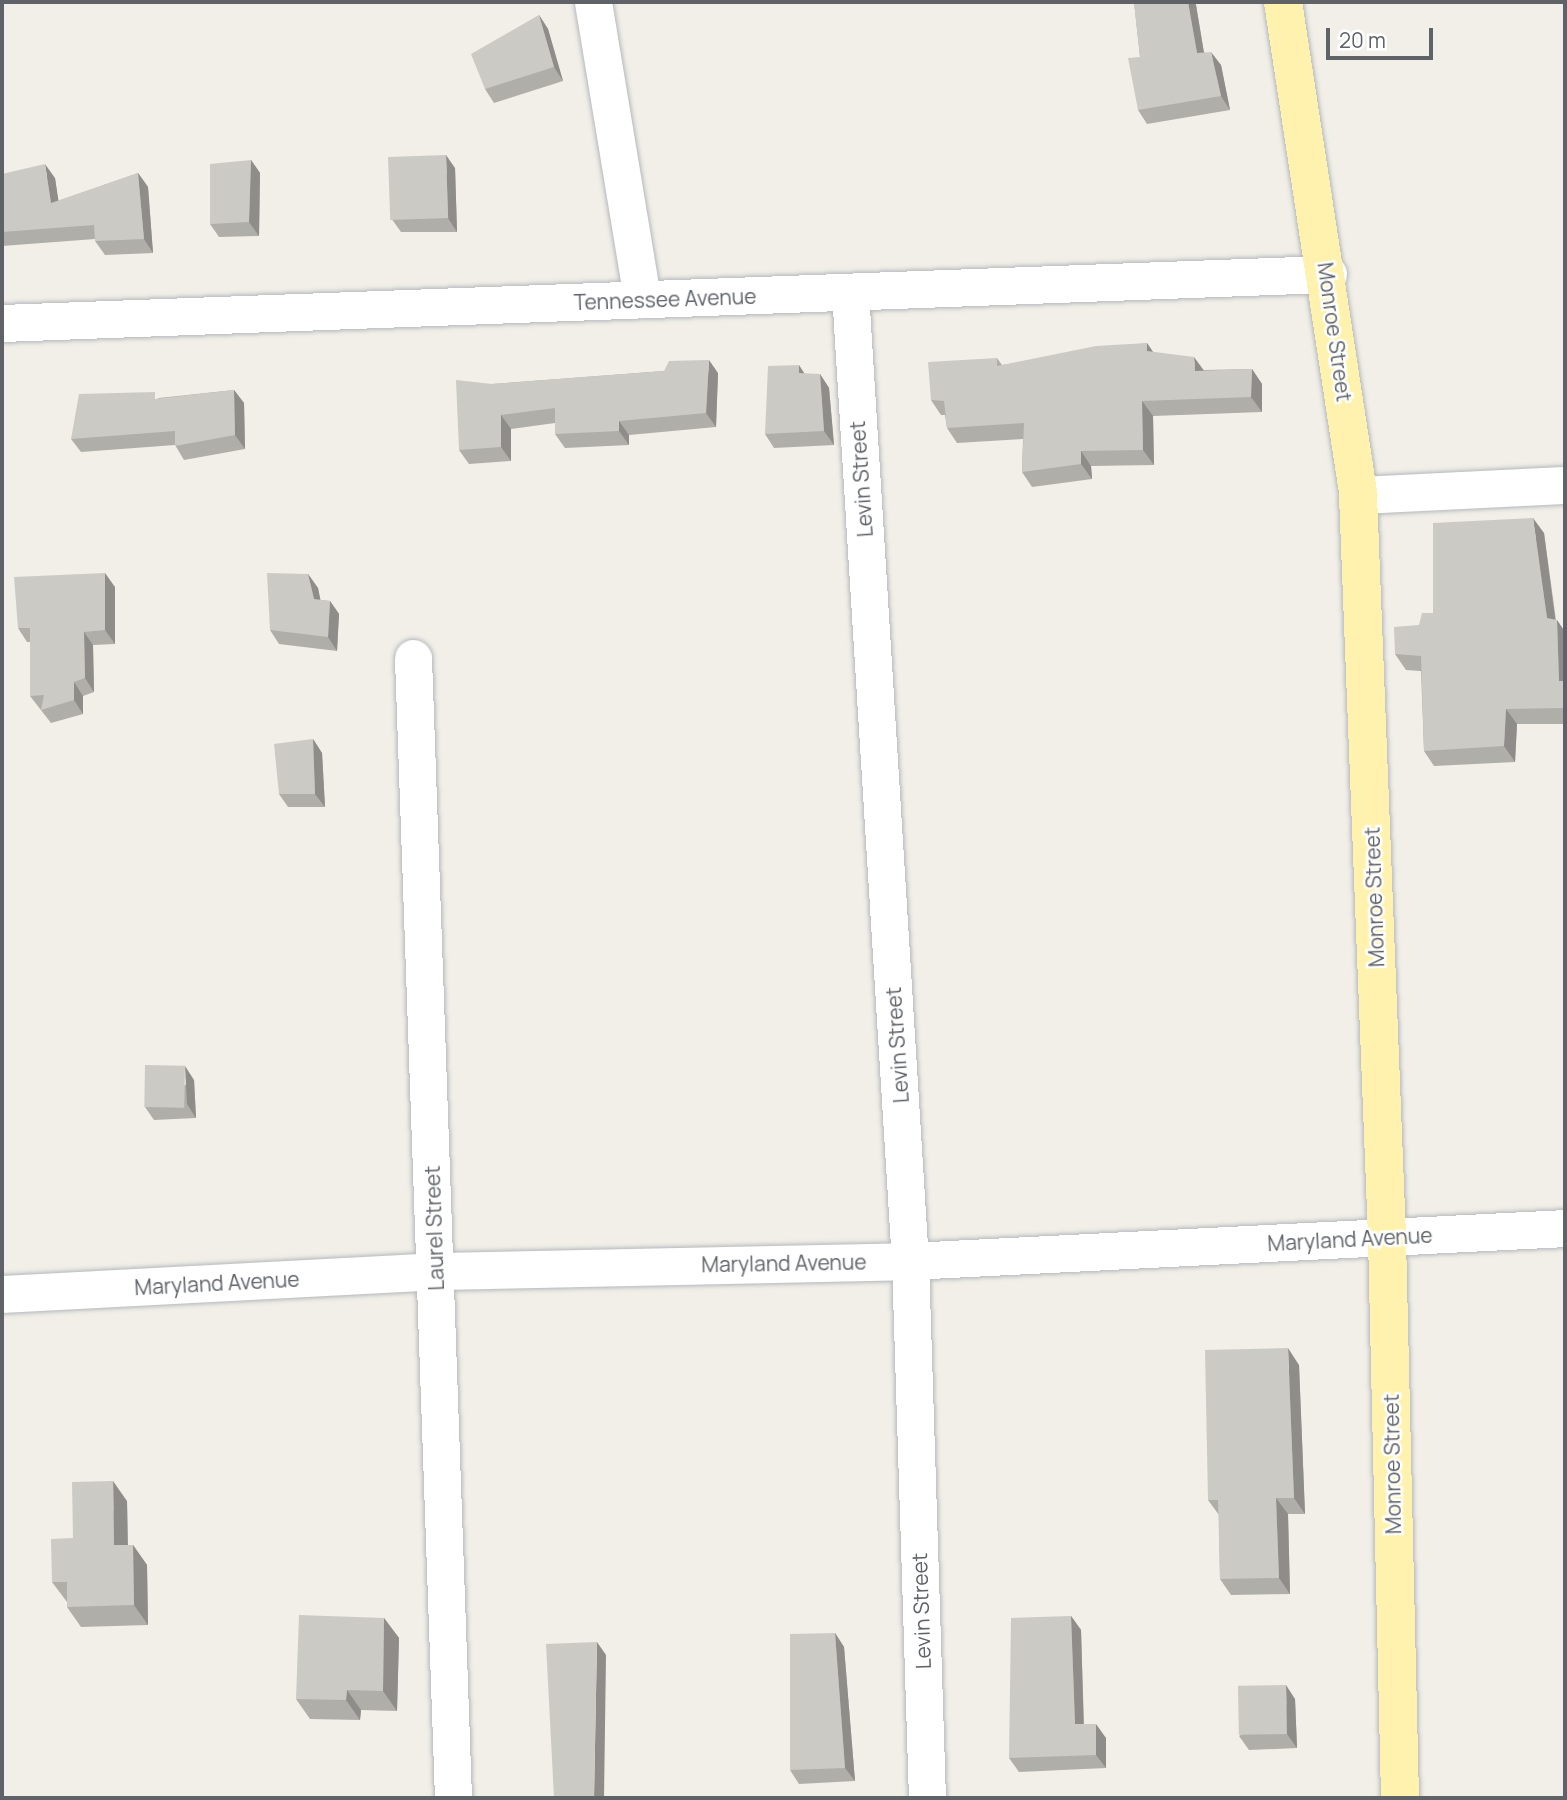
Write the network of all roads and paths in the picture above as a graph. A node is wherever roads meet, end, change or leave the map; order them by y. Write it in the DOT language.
graph roads {
  1 [pos="593,2"];
  2 [pos="1283,2"];
  3 [pos="1328,274"];
  4 [pos="850,292"];
  5 [pos="642,299"];
  6 [pos="2,323"];
  7 [pos="1565,485"];
  8 [pos="1358,495"];
  9 [pos="413,658"];
  10 [pos="1565,1228"];
  11 [pos="1387,1238"];
  12 [pos="910,1261"];
  13 [pos="435,1271"];
  14 [pos="2,1294"];
  15 [pos="453,1798"];
  16 [pos="927,1798"];
  17 [pos="1400,1798"];
  1 -- 5 [label="street"];
  2 -- 3 [label="main road, Monroe Street"];
  3 -- 4 [label="street, Tennessee Avenue"];
  3 -- 8 [label="main road, Monroe Street"];
  4 -- 5 [label="street, Tennessee Avenue"];
  4 -- 12 [label="street, Levin Street"];
  5 -- 6 [label="street, Tennessee Avenue"];
  7 -- 8 [label="street"];
  8 -- 11 [label="main road, Monroe Street"];
  9 -- 13 [label="street, Laurel Street"];
  10 -- 11 [label="street, Maryland Avenue"];
  11 -- 12 [label="street, Maryland Avenue"];
  11 -- 17 [label="main road, Monroe Street"];
  12 -- 13 [label="street, Maryland Avenue"];
  12 -- 16 [label="street, Levin Street"];
  13 -- 14 [label="street, Maryland Avenue"];
  13 -- 15 [label="street, Laurel Street"];
}
